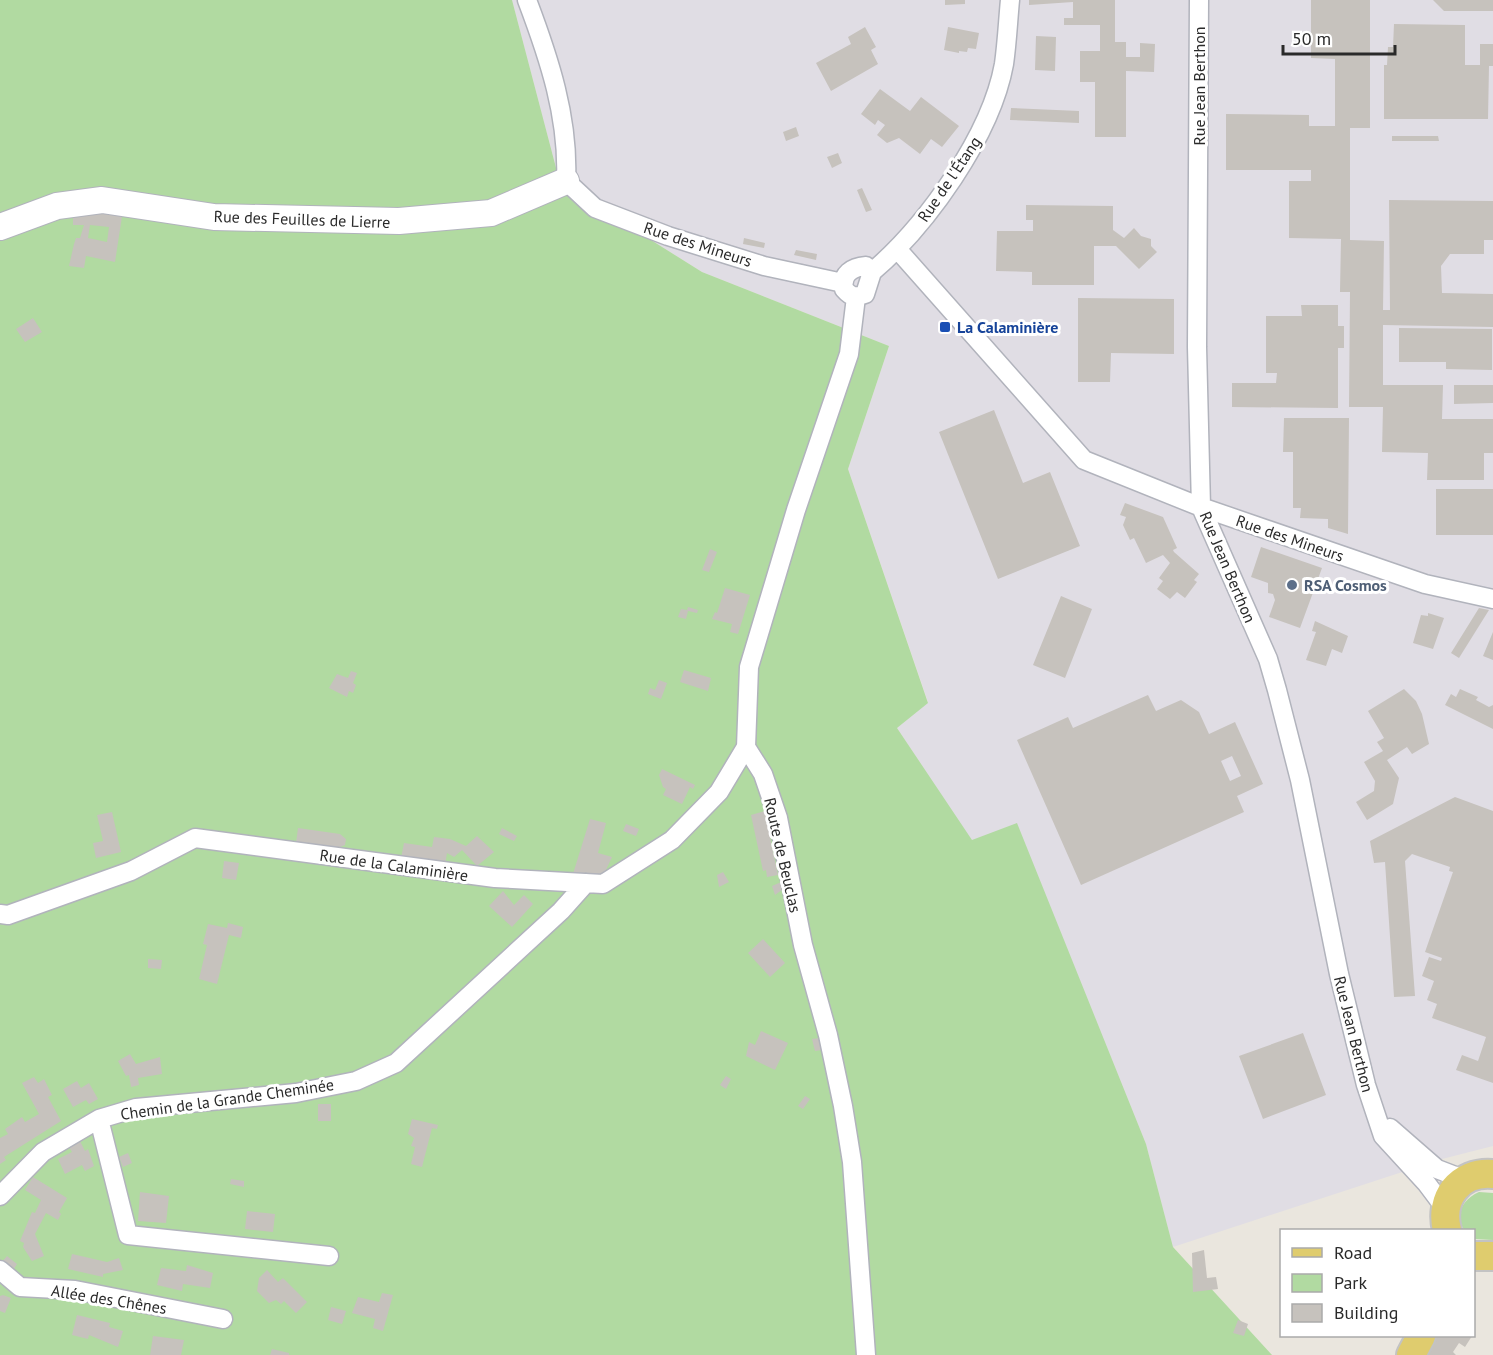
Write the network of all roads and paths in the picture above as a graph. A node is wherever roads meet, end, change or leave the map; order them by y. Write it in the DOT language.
graph roads {
  1 [pos="527,0"];
  2 [pos="1010,0"];
  3 [pos="1199,0"];
  4 [pos="566,181"];
  5 [pos="0,227"];
  6 [pos="898,250"];
  7 [pos="872,272"];
  8 [pos="843,283"];
  9 [pos="856,297"];
  10 [pos="1201,507"];
  11 [pos="1493,599"];
  12 [pos="746,747"];
  13 [pos="586,883"];
  14 [pos="0,914"];
  15 [pos="1377,1118"];
  16 [pos="99,1119"];
  17 [pos="1493,1174"];
  18 [pos="1463,1179"];
  19 [pos="0,1196"];
  20 [pos="1446,1219"];
  21 [pos="329,1256"];
  22 [pos="0,1270"];
  23 [pos="223,1319"];
  24 [pos="1420,1337"];
  25 [pos="866,1355"];
  26 [pos="1411,1355"];
  1 -- 4 [label="street"];
  2 -- 6 [label="street, Rue de l'Étang"];
  3 -- 10 [label="street, Rue Jean Berthon"];
  4 -- 5 [label="street, Rue des Feuilles de Lierre"];
  4 -- 8 [label="street, Rue des Mineurs"];
  6 -- 7 [label="street, Rue de l'Étang"];
  6 -- 10 [label="street, Rue des Mineurs"];
  7 -- 8 [label="street"];
  7 -- 9 [label="street, Rue de l'Étang"];
  8 -- 9 [label="street"];
  9 -- 12 [label="street"];
  10 -- 11 [label="street, Rue des Mineurs"];
  10 -- 15 [label="street, Rue Jean Berthon"];
  12 -- 13 [label="street, Rue de la Calaminière"];
  12 -- 25 [label="street, Route de Beuclas"];
  13 -- 14 [label="street, Rue de la Calaminière"];
  13 -- 16 [label="street, Chemin de la Grande Cheminée"];
  15 -- 18 [label="street"];
  15 -- 20 [label="street, Rue Jean Berthon"];
  16 -- 19 [label="street, Chemin de la Grande Cheminée"];
  16 -- 21 [label="street"];
  17 -- 18 [label="main road"];
  18 -- 20 [label="main road"];
  22 -- 23 [label="street, Allée des Chênes"];
  24 -- 26 [label="main road"];
}
